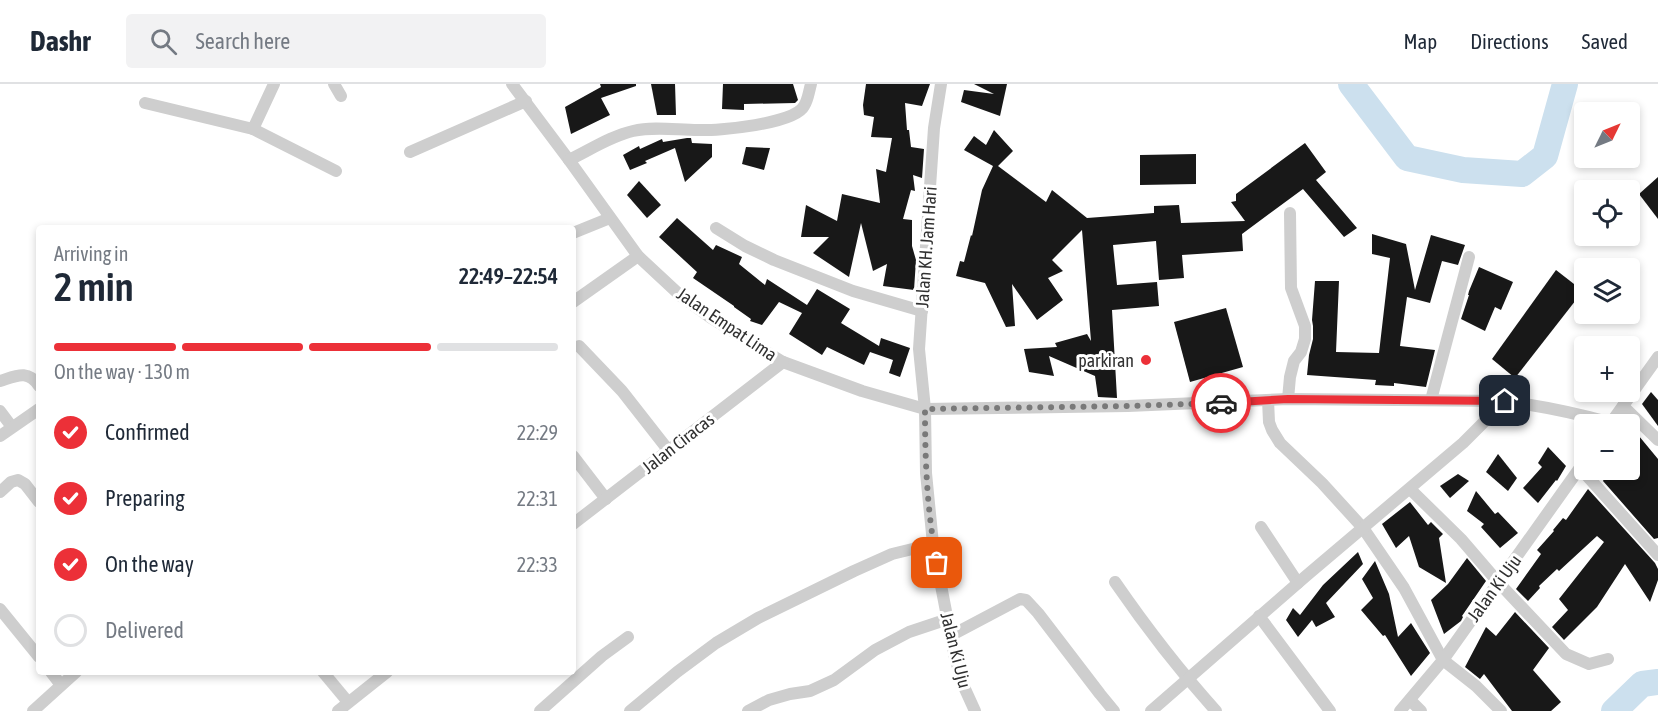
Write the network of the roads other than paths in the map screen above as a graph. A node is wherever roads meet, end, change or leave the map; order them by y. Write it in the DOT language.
graph roads {
  1 [pos="274,84"];
  2 [pos="334,84"];
  3 [pos="512,84"];
  4 [pos="811,84"];
  5 [pos="941,84"];
  6 [pos="341,96"];
  7 [pos="526,101"];
  8 [pos="145,103"];
  9 [pos="253,129"];
  10 [pos="410,152"];
  11 [pos="569,160"];
  12 [pos="336,171"];
  13 [pos="1290,213"];
  14 [pos="610,218"];
  15 [pos="716,228"];
  16 [pos="576,232"];
  17 [pos="638,256"];
  18 [pos="1469,257"];
  19 [pos="576,300"];
  20 [pos="922,311"];
  21 [pos="579,346"];
  22 [pos="1658,357"];
  23 [pos="783,362"];
  24 [pos="0,381"];
  25 [pos="36,382"];
  26 [pos="1288,399"];
  27 [pos="1268,400"];
  28 [pos="1431,400"];
  29 [pos="1505,401"];
  30 [pos="1623,406"];
  31 [pos="925,409"];
  32 [pos="0,411"];
  33 [pos="36,411"];
  34 [pos="1582,414"];
  35 [pos="1618,414"];
  36 [pos="12,427"];
  37 [pos="0,436"];
  38 [pos="1658,440"];
  39 [pos="669,451"];
  40 [pos="576,460"];
  41 [pos="1574,477"];
  42 [pos="1595,480"];
  43 [pos="1410,489"];
  44 [pos="0,492"];
  45 [pos="36,498"];
  46 [pos="606,499"];
  47 [pos="576,522"];
  48 [pos="1261,527"];
  49 [pos="1363,528"];
  50 [pos="933,544"];
  51 [pos="1658,555"];
  52 [pos="1115,582"];
  53 [pos="1498,582"];
  54 [pos="1298,583"];
  55 [pos="0,609"];
  56 [pos="1259,616"];
  57 [pos="948,619"];
  58 [pos="950,636"];
  59 [pos="628,637"];
  60 [pos="36,653"];
  61 [pos="1608,659"];
  62 [pos="1443,660"];
  63 [pos="53,675"];
  64 [pos="73,675"];
  65 [pos="325,675"];
  66 [pos="383,675"];
  67 [pos="1187,679"];
  68 [pos="61,686"];
  69 [pos="1410,700"];
  70 [pos="343,707"];
  71 [pos="33,711"];
  72 [pos="540,711"];
  73 [pos="630,711"];
  74 [pos="748,711"];
  75 [pos="975,711"];
  76 [pos="1114,711"];
  77 [pos="1151,711"];
  78 [pos="1216,711"];
  79 [pos="1330,711"];
  80 [pos="1400,711"];
  81 [pos="1421,711"];
  82 [pos="1501,711"];
  1 -- 9 [label="street"];
  2 -- 6 [label="street"];
  3 -- 7 [label="street, Jalan Empat Lima"];
  4 -- 11 [label="street"];
  5 -- 20 [label="street, Jalan KH. Jam Hari"];
  7 -- 10 [label="street"];
  7 -- 11 [label="street, Jalan Empat Lima"];
  8 -- 9 [label="street"];
  9 -- 12 [label="street"];
  11 -- 14 [label="street, Jalan Empat Lima"];
  13 -- 26 [label="street"];
  14 -- 16 [label="street"];
  14 -- 17 [label="street, Jalan Empat Lima"];
  15 -- 20 [label="street"];
  17 -- 19 [label="street"];
  17 -- 23 [label="street, Jalan Empat Lima"];
  18 -- 28 [label="street"];
  20 -- 31 [label="street, Jalan KH. Jam Hari"];
  21 -- 39 [label="street"];
  22 -- 30 [label="street"];
  23 -- 31 [label="street, Jalan Empat Lima"];
  23 -- 39 [label="street, Jalan Ciracas"];
  24 -- 25 [label="street"];
  26 -- 27 [label="street, Jalan Empat Lima"];
  26 -- 28 [label="street, Jalan Empat Lima"];
  27 -- 31 [label="street, Jalan Empat Lima"];
  27 -- 49 [label="street"];
  28 -- 29 [label="street, Jalan Empat Lima"];
  29 -- 34 [label="street, Jalan Empat Lima"];
  29 -- 43 [label="street"];
  30 -- 35 [label="street"];
  30 -- 38 [label="street"];
  31 -- 50 [label="street, Jalan Ki Uju"];
  32 -- 36 [label="street"];
  33 -- 36 [label="street"];
  36 -- 37 [label="street"];
  39 -- 46 [label="street, Jalan Ciracas"];
  40 -- 46 [label="street"];
  41 -- 53 [label="street, Jalan Ki Uju"];
  42 -- 51 [label="street"];
  43 -- 49 [label="street"];
  43 -- 53 [label="street"];
  44 -- 45 [label="street"];
  46 -- 47 [label="street, Jalan Ciracas"];
  48 -- 54 [label="street"];
  49 -- 54 [label="street"];
  49 -- 62 [label="street"];
  50 -- 57 [label="street, Jalan Ki Uju"];
  50 -- 73 [label="street"];
  52 -- 67 [label="street"];
  53 -- 61 [label="street"];
  53 -- 62 [label="street, Jalan Ki Uju"];
  54 -- 56 [label="street"];
  55 -- 60 [label="street"];
  56 -- 67 [label="street"];
  56 -- 79 [label="street"];
  57 -- 58 [label="street, Jalan Ki Uju"];
  57 -- 74 [label="street"];
  58 -- 75 [label="street, Jalan Ki Uju"];
  58 -- 76 [label="street"];
  59 -- 72 [label="street"];
  62 -- 69 [label="street, Jalan Ki Uju"];
  62 -- 82 [label="street"];
  63 -- 68 [label="street"];
  64 -- 68 [label="street"];
  65 -- 70 [label="street"];
  66 -- 70 [label="street"];
  67 -- 77 [label="street"];
  67 -- 78 [label="street"];
  68 -- 71 [label="street"];
  69 -- 80 [label="street, Jalan Ki Uju"];
  69 -- 81 [label="street"];
}
